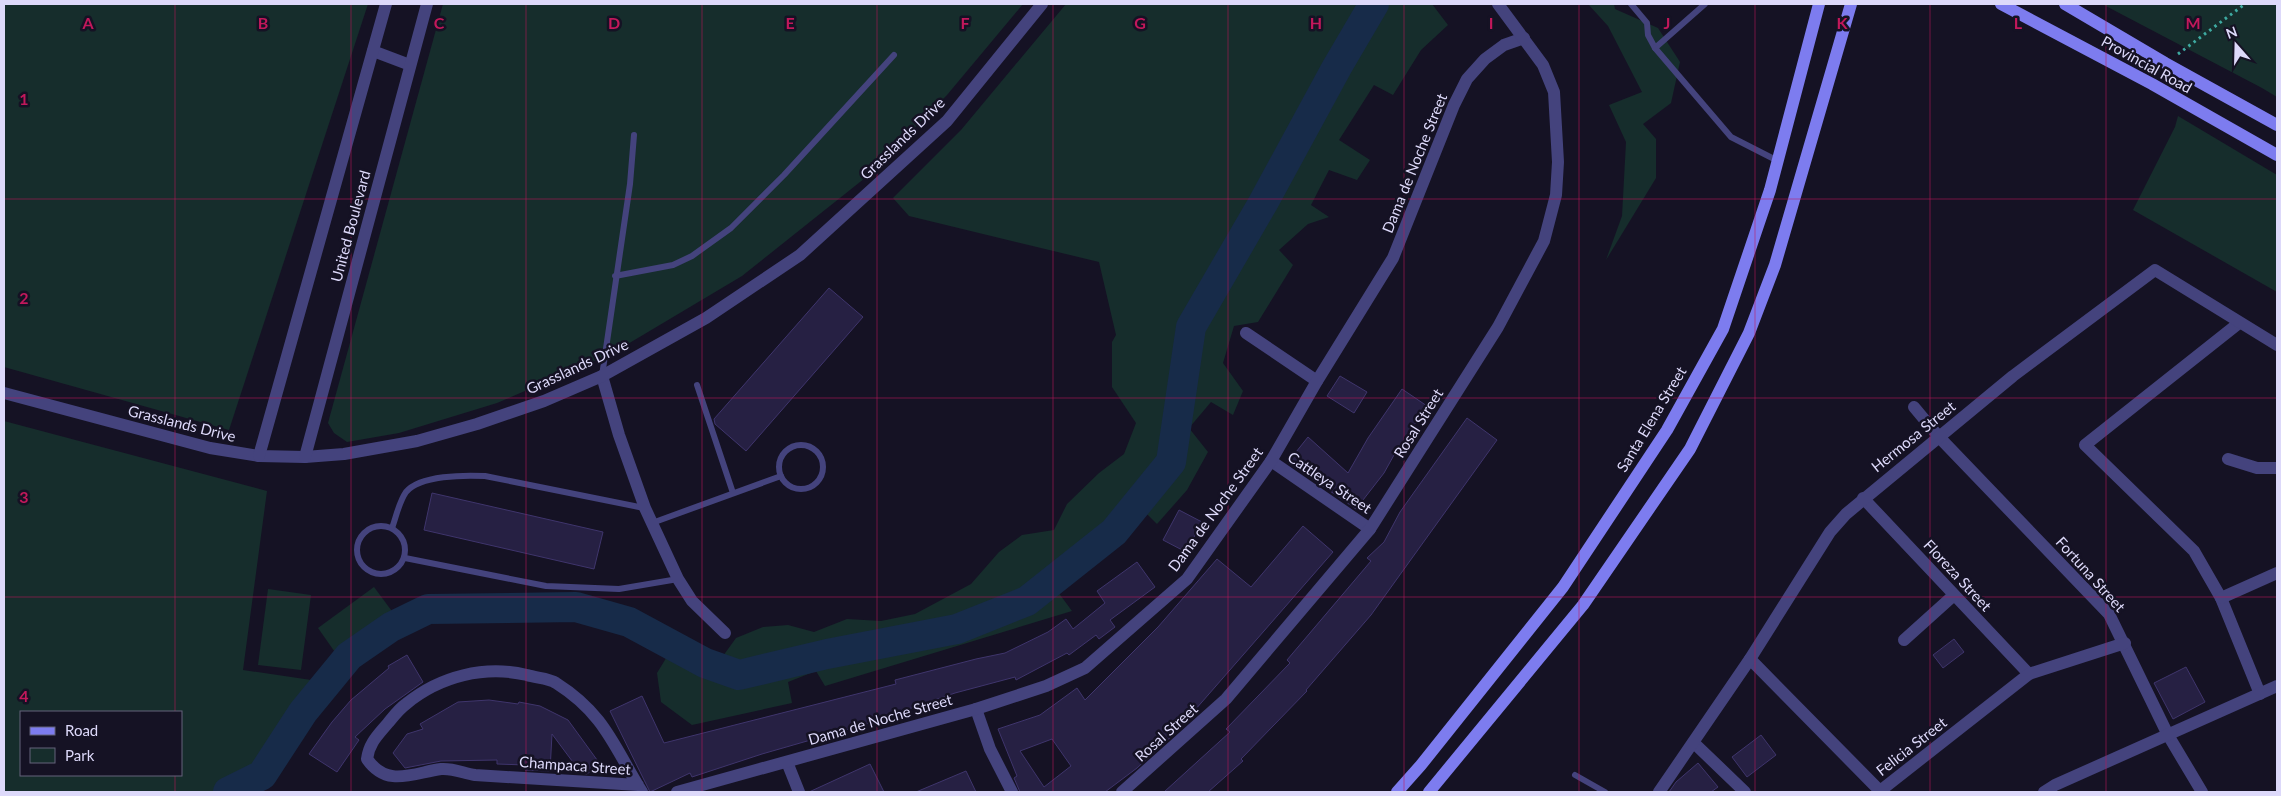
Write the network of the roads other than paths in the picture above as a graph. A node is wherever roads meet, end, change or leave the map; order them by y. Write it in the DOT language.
graph roads {
  1 [pos="386,4"];
  2 [pos="427,4"];
  3 [pos="1042,4"];
  4 [pos="1498,4"];
  5 [pos="1631,4"];
  6 [pos="1705,4"];
  7 [pos="1819,4"];
  8 [pos="1851,4"];
  9 [pos="2001,4"];
  10 [pos="2066,4"];
  11 [pos="1524,38"];
  12 [pos="1655,48"];
  13 [pos="373,51"];
  14 [pos="894,56"];
  15 [pos="410,64"];
  16 [pos="2277,125"];
  17 [pos="634,135"];
  18 [pos="2277,155"];
  19 [pos="1778,161"];
  20 [pos="615,276"];
  21 [pos="2240,323"];
  22 [pos="1246,333"];
  23 [pos="2277,346"];
  24 [pos="602,376"];
  25 [pos="1317,381"];
  26 [pos="697,385"];
  27 [pos="4,393"];
  28 [pos="1914,407"];
  29 [pos="1939,437"];
  30 [pos="259,456"];
  31 [pos="305,457"];
  32 [pos="2228,459"];
  33 [pos="1271,461"];
  34 [pos="2277,468"];
  35 [pos="781,476"];
  36 [pos="733,493"];
  37 [pos="1863,498"];
  38 [pos="645,508"];
  39 [pos="652,523"];
  40 [pos="392,528"];
  41 [pos="1370,529"];
  42 [pos="404,558"];
  43 [pos="2277,573"];
  44 [pos="678,579"];
  45 [pos="1954,595"];
  46 [pos="2222,598"];
  47 [pos="725,633"];
  48 [pos="1904,640"];
  49 [pos="2124,643"];
  50 [pos="1750,659"];
  51 [pos="2028,674"];
  52 [pos="2277,686"];
  53 [pos="2260,694"];
  54 [pos="976,709"];
  55 [pos="2168,735"];
  56 [pos="1694,743"];
  57 [pos="787,762"];
  58 [pos="1574,775"];
  59 [pos="640,789"];
  60 [pos="677,792"];
  61 [pos="799,792"];
  62 [pos="1012,792"];
  63 [pos="1122,792"];
  64 [pos="1397,792"];
  65 [pos="1429,792"];
  66 [pos="1605,792"];
  67 [pos="1659,792"];
  68 [pos="1745,792"];
  69 [pos="2044,792"];
  70 [pos="2202,792"];
  1 -- 13 [label="street, United Boulevard"];
  2 -- 15 [label="street, United Boulevard"];
  3 -- 24 [label="street, Grasslands Drive"];
  4 -- 11 [label="street, Rosal Street"];
  5 -- 12 [label="lane"];
  6 -- 12 [label="lane"];
  7 -- 19 [label="street, Santa Elena Street"];
  8 -- 65 [label="street"];
  9 -- 18 [label="street, Provincial Road"];
  10 -- 16 [label="street, Provincial Road"];
  11 -- 25 [label="street, Dama de Noche Street"];
  11 -- 41 [label="street, Rosal Street"];
  12 -- 19 [label="lane"];
  13 -- 15 [label="street"];
  13 -- 30 [label="street, United Boulevard"];
  14 -- 20 [label="lane"];
  15 -- 31 [label="street, United Boulevard"];
  17 -- 20 [label="lane"];
  19 -- 64 [label="street, Santa Elena Street"];
  20 -- 24 [label="lane"];
  21 -- 23 [label="street, Hermosa Street"];
  21 -- 29 [label="street, Hermosa Street"];
  21 -- 46 [label="street"];
  22 -- 25 [label="street"];
  24 -- 31 [label="street, Grasslands Drive"];
  24 -- 38 [label="street"];
  25 -- 33 [label="street, Dama de Noche Street"];
  26 -- 36 [label="lane"];
  27 -- 30 [label="street, Grasslands Drive"];
  28 -- 29 [label="street, Fortuna Street"];
  29 -- 37 [label="street, Hermosa Street"];
  29 -- 49 [label="street, Fortuna Street"];
  30 -- 31 [label="street, Grasslands Drive"];
  32 -- 34 [label="street"];
  33 -- 41 [label="street, Cattleya Street"];
  33 -- 54 [label="street, Dama de Noche Street"];
  35 -- 35 [label="lane"];
  35 -- 36 [label="lane"];
  36 -- 39 [label="lane"];
  37 -- 45 [label="street, Floreza Street"];
  37 -- 50 [label="street, Hermosa Street"];
  38 -- 39 [label="street"];
  38 -- 40 [label="lane"];
  39 -- 44 [label="street"];
  40 -- 42 [label="lane"];
  40 -- 42 [label="lane"];
  41 -- 63 [label="street, Rosal Street"];
  42 -- 44 [label="lane"];
  43 -- 46 [label="street"];
  44 -- 47 [label="street"];
  45 -- 48 [label="street"];
  45 -- 51 [label="street, Floreza Street"];
  46 -- 53 [label="street"];
  49 -- 51 [label="street, Felicia Street"];
  49 -- 55 [label="street, Fortuna Street"];
  50 -- 51 [label="street, Felicia Street"];
  50 -- 56 [label="street, Hermosa Street"];
  52 -- 53 [label="street"];
  53 -- 55 [label="street"];
  54 -- 57 [label="street, Dama de Noche Street"];
  54 -- 62 [label="street"];
  55 -- 69 [label="street"];
  55 -- 70 [label="street, Fortuna Street"];
  56 -- 67 [label="street, Hermosa Street"];
  56 -- 68 [label="street"];
  57 -- 60 [label="street, Dama de Noche Street"];
  57 -- 61 [label="street"];
  58 -- 66 [label="lane"];
  59 -- 59 [label="street, Champaca Street"];
}
